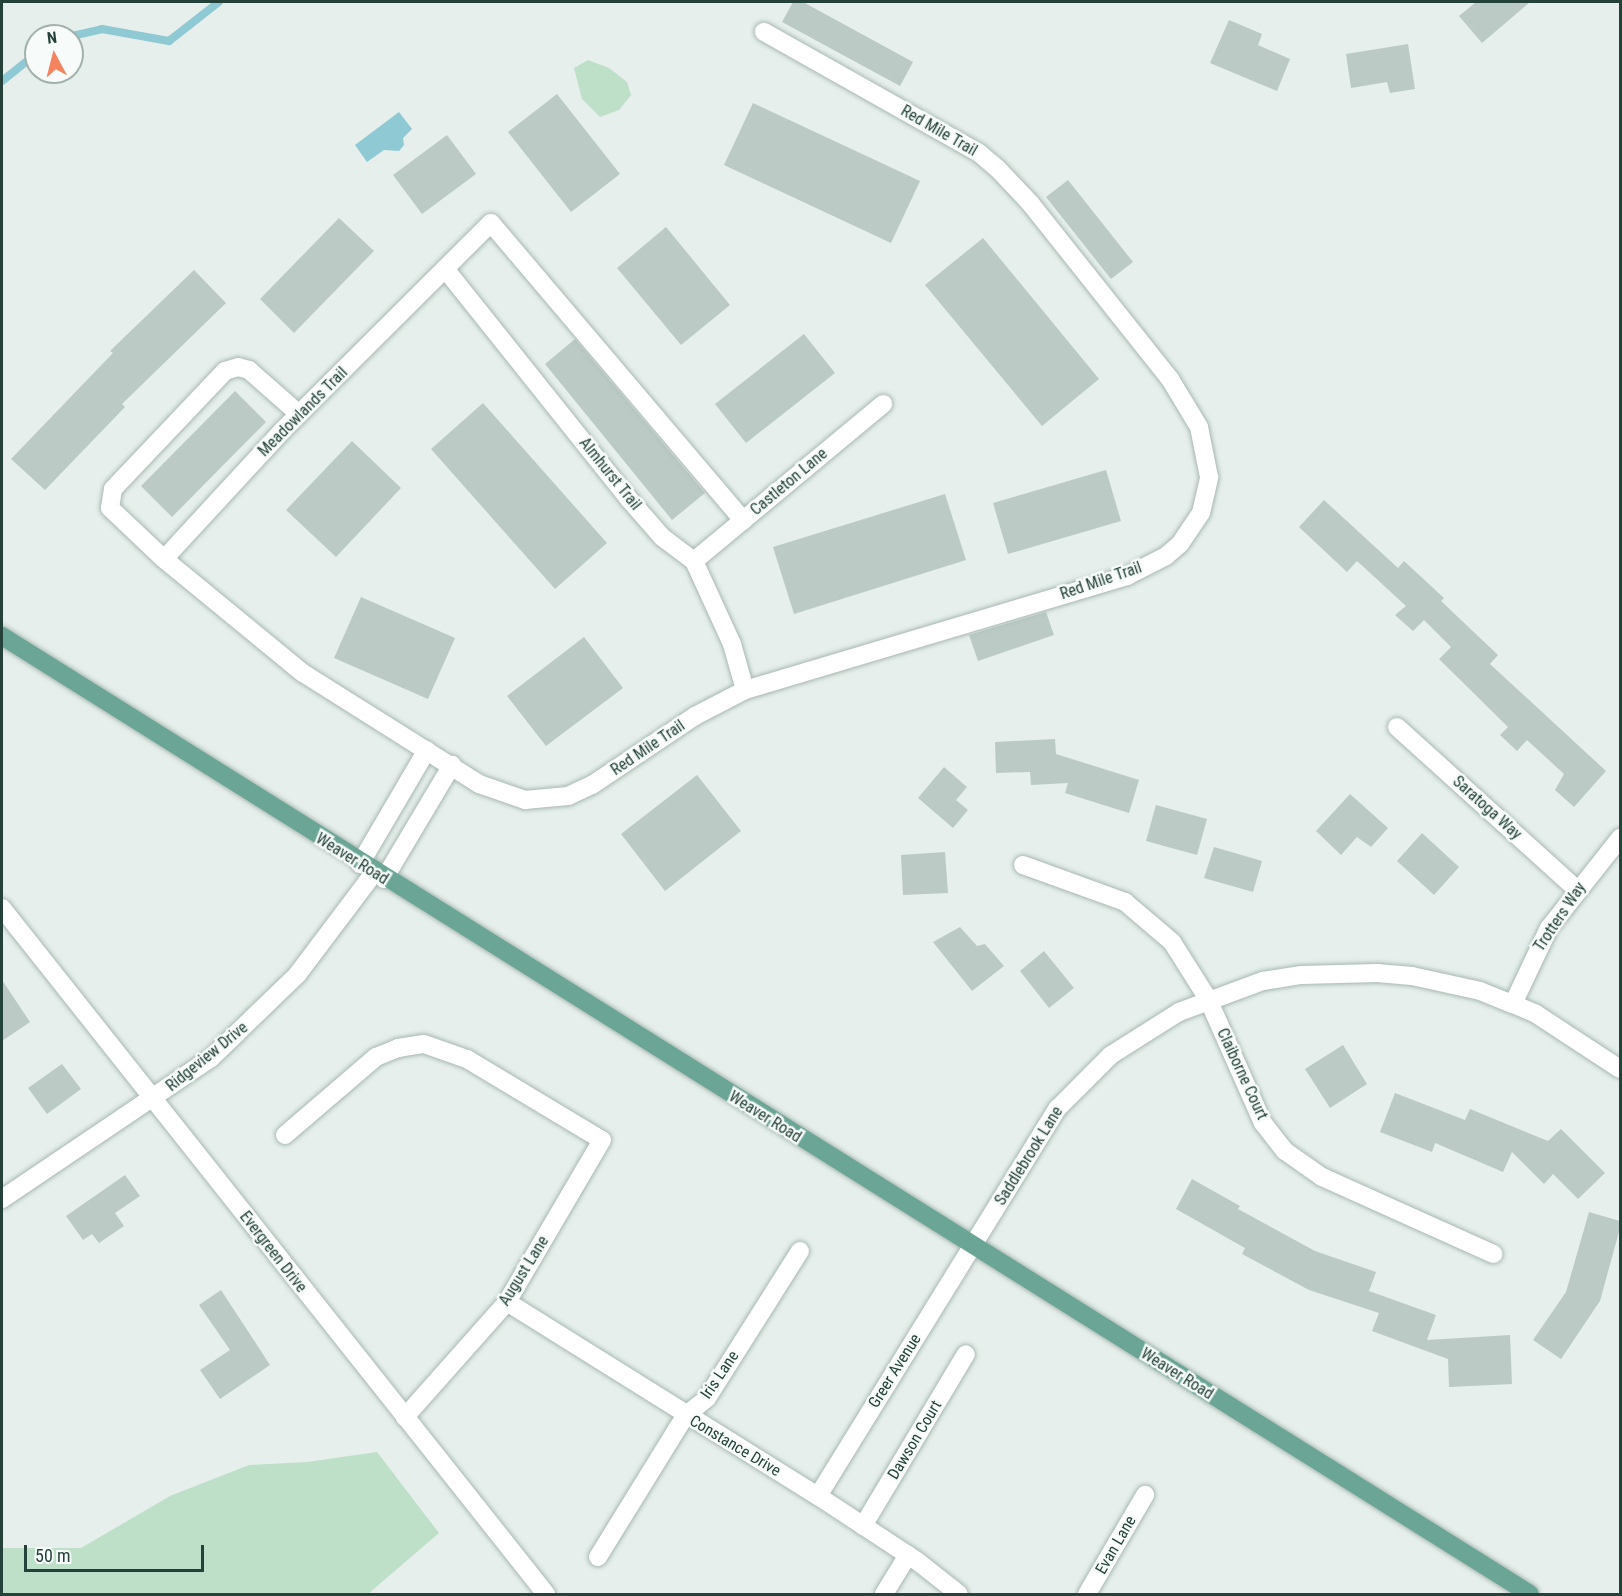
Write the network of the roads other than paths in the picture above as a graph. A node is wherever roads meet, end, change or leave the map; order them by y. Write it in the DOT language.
graph roads {
  1 [pos="764,32"];
  2 [pos="446,270"];
  3 [pos="883,404"];
  4 [pos="299,414"];
  5 [pos="743,520"];
  6 [pos="164,559"];
  7 [pos="694,561"];
  8 [pos="2,636"];
  9 [pos="745,690"];
  10 [pos="1397,727"];
  11 [pos="427,750"];
  12 [pos="452,765"];
  13 [pos="1620,838"];
  14 [pos="1023,866"];
  15 [pos="373,872"];
  16 [pos="1576,889"];
  17 [pos="2,908"];
  18 [pos="1208,999"];
  19 [pos="1513,1004"];
  20 [pos="1620,1070"];
  21 [pos="153,1100"];
  22 [pos="285,1135"];
  23 [pos="2,1199"];
  24 [pos="974,1247"];
  25 [pos="800,1251"];
  26 [pos="1493,1254"];
  27 [pos="507,1302"];
  28 [pos="966,1354"];
  29 [pos="686,1416"];
  30 [pos="405,1417"];
  31 [pos="1145,1494"];
  32 [pos="818,1496"];
  33 [pos="863,1526"];
  34 [pos="908,1555"];
  35 [pos="598,1557"];
  36 [pos="546,1594"];
  37 [pos="884,1594"];
  38 [pos="959,1594"];
  39 [pos="1086,1594"];
  40 [pos="1527,1594"];
  1 -- 9 [label="street, Red Mile Trail"];
  2 -- 4 [label="street, Meadowlands Trail"];
  2 -- 5 [label="street, Meadowlands Trail"];
  2 -- 7 [label="street, Almhurst Trail"];
  3 -- 5 [label="street, Castleton Lane"];
  4 -- 6 [label="street, Meadowlands Trail"];
  4 -- 6 [label="street, Red Mile Trail"];
  5 -- 7 [label="street, Castleton Lane"];
  6 -- 11 [label="street, Red Mile Trail"];
  7 -- 9 [label="street, Almhurst Trail"];
  8 -- 15 [label="main road, Weaver Road"];
  9 -- 12 [label="street, Red Mile Trail"];
  10 -- 16 [label="street, Saratoga Way"];
  11 -- 12 [label="street, Red Mile Trail"];
  11 -- 15 [label="street"];
  12 -- 15 [label="street"];
  13 -- 16 [label="street, Trotters Way"];
  14 -- 18 [label="street, Claiborne Court"];
  15 -- 21 [label="street, Ridgeview Drive"];
  15 -- 24 [label="main road, Weaver Road"];
  16 -- 19 [label="street, Trotters Way"];
  17 -- 21 [label="street, Evergreen Drive"];
  18 -- 19 [label="street, Saddlebrook Lane"];
  18 -- 24 [label="street, Saddlebrook Lane"];
  18 -- 26 [label="street, Claiborne Court"];
  19 -- 20 [label="street, Saddlebrook Lane"];
  21 -- 23 [label="street, Ridgeview Drive"];
  21 -- 30 [label="street, Evergreen Drive"];
  22 -- 27 [label="street, August Lane"];
  24 -- 32 [label="street, Greer Avenue"];
  24 -- 40 [label="main road, Weaver Road"];
  25 -- 29 [label="street, Iris Lane"];
  27 -- 29 [label="street, Constance Drive"];
  27 -- 30 [label="street, August Lane"];
  28 -- 33 [label="street, Dawson Court"];
  29 -- 32 [label="street, Constance Drive"];
  29 -- 35 [label="street, Iris Lane"];
  30 -- 36 [label="street, Evergreen Drive"];
  31 -- 39 [label="street, Evan Lane"];
  32 -- 33 [label="street, Constance Drive"];
  33 -- 34 [label="street, Constance Drive"];
  34 -- 37 [label="street"];
  34 -- 38 [label="street, Constance Drive"];
}
